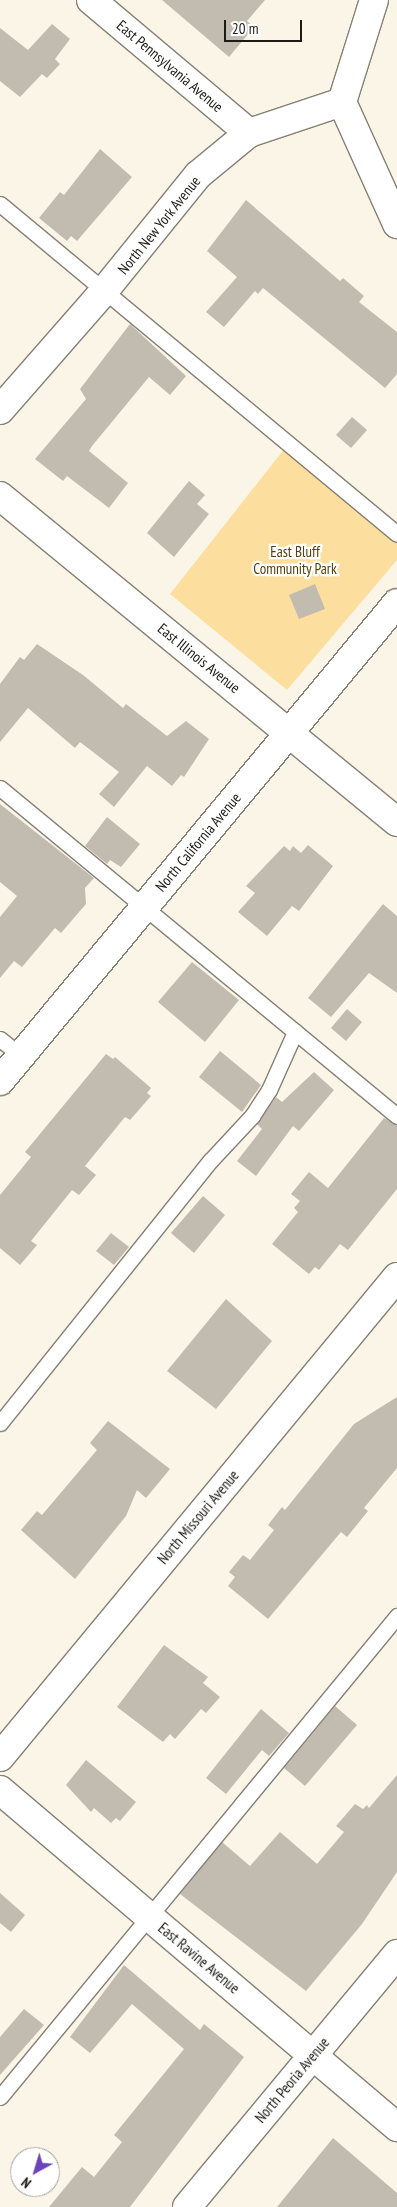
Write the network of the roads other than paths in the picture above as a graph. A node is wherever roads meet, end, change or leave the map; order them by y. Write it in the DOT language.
graph roads {
  1 [pos="91,0"];
  2 [pos="374,0"];
  3 [pos="342,102"];
  4 [pos="250,133"];
  5 [pos="0,204"];
  6 [pos="397,224"];
  7 [pos="104,291"];
  8 [pos="0,410"];
  9 [pos="0,496"];
  10 [pos="397,534"];
  11 [pos="397,604"];
  12 [pos="289,733"];
  13 [pos="0,788"];
  14 [pos="397,822"];
  15 [pos="143,908"];
  16 [pos="296,1032"];
  17 [pos="0,1039"];
  18 [pos="21,1056"];
  19 [pos="0,1082"];
  20 [pos="397,1116"];
  21 [pos="397,1277"];
  22 [pos="0,1423"];
  23 [pos="397,1616"];
  24 [pos="0,1757"];
  25 [pos="0,1790"];
  26 [pos="149,1917"];
  27 [pos="397,1954"];
  28 [pos="313,2055"];
  29 [pos="0,2097"];
  30 [pos="397,2127"];
  31 [pos="187,2207"];
  1 -- 4 [label="street, East Pennsylvania Avenue"];
  2 -- 3 [label="street"];
  3 -- 4 [label="street, North New York Avenue"];
  3 -- 6 [label="street"];
  4 -- 7 [label="street, North New York Avenue"];
  5 -- 7 [label="lane"];
  7 -- 8 [label="street, North New York Avenue"];
  7 -- 10 [label="lane"];
  9 -- 12 [label="street, East Illinois Avenue"];
  11 -- 12 [label="street, North California Avenue"];
  12 -- 14 [label="street, East Illinois Avenue"];
  12 -- 15 [label="street, North California Avenue"];
  13 -- 15 [label="lane"];
  15 -- 16 [label="lane"];
  15 -- 18 [label="street, North California Avenue"];
  16 -- 20 [label="lane"];
  16 -- 22 [label="lane"];
  17 -- 18 [label="lane"];
  18 -- 19 [label="street, North California Avenue"];
  21 -- 24 [label="street, North Missouri Avenue"];
  23 -- 26 [label="lane"];
  25 -- 26 [label="street, East Ravine Avenue"];
  26 -- 28 [label="street, East Ravine Avenue"];
  26 -- 29 [label="lane"];
  27 -- 28 [label="street, North Peoria Avenue"];
  28 -- 30 [label="street, East Ravine Avenue"];
  28 -- 31 [label="street, North Peoria Avenue"];
}
